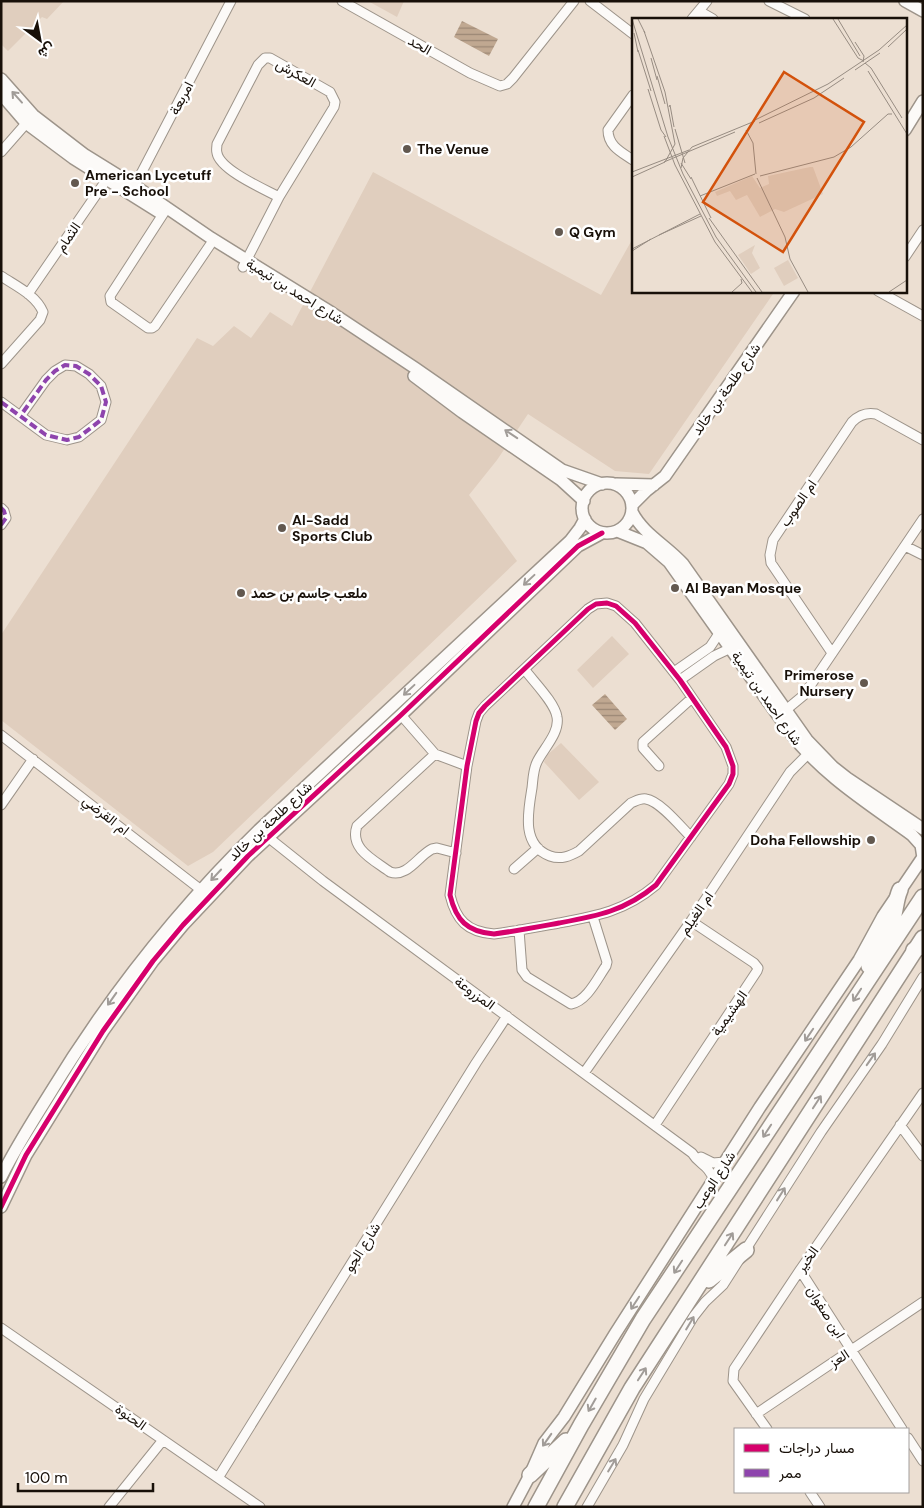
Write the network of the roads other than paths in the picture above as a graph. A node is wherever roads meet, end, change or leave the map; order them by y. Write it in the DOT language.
graph roads {
  1 [pos="231,1"];
  2 [pos="342,1"];
  3 [pos="574,1"];
  4 [pos="590,1"];
  5 [pos="707,1"];
  6 [pos="769,1"];
  7 [pos="905,1"];
  8 [pos="699,11"];
  9 [pos="923,11"];
  10 [pos="693,18"];
  11 [pos="711,18"];
  12 [pos="803,18"];
  13 [pos="632,33"];
  14 [pos="1,80"];
  15 [pos="1,94"];
  16 [pos="632,97"];
  17 [pos="923,101"];
  18 [pos="30,119"];
  19 [pos="906,128"];
  20 [pos="1,152"];
  21 [pos="632,159"];
  22 [pos="107,179"];
  23 [pos="133,190"];
  24 [pos="279,197"];
  25 [pos="165,211"];
  26 [pos="923,230"];
  27 [pos="210,245"];
  28 [pos="906,256"];
  29 [pos="244,264"];
  30 [pos="1,276"];
  31 [pos="793,292"];
  32 [pos="880,292"];
  33 [pos="28,294"];
  34 [pos="923,316"];
  35 [pos="1,364"];
  36 [pos="1,402"];
  37 [pos="21,415"];
  38 [pos="923,440"];
  39 [pos="608,484"];
  40 [pos="654,485"];
  41 [pos="584,501"];
  42 [pos="1,508"];
  43 [pos="632,509"];
  44 [pos="584,518"];
  45 [pos="923,519"];
  46 [pos="1,525"];
  47 [pos="617,531"];
  48 [pos="602,533"];
  49 [pos="905,546"];
  50 [pos="923,555"];
  51 [pos="720,632"];
  52 [pos="731,648"];
  53 [pos="832,653"];
  54 [pos="705,656"];
  55 [pos="525,670"];
  56 [pos="674,672"];
  57 [pos="680,680"];
  58 [pos="692,698"];
  59 [pos="782,713"];
  60 [pos="401,715"];
  61 [pos="1,735"];
  62 [pos="811,751"];
  63 [pos="435,754"];
  64 [pos="33,759"];
  65 [pos="467,766"];
  66 [pos="659,766"];
  67 [pos="1,805"];
  68 [pos="923,829"];
  69 [pos="264,834"];
  70 [pos="691,837"];
  71 [pos="538,848"];
  72 [pos="456,853"];
  73 [pos="923,858"];
  74 [pos="514,869"];
  75 [pos="900,890"];
  76 [pos="205,893"];
  77 [pos="923,897"];
  78 [pos="593,917"];
  79 [pos="691,921"];
  80 [pos="519,930"];
  81 [pos="920,945"];
  82 [pos="869,976"];
  83 [pos="923,977"];
  84 [pos="507,1016"];
  85 [pos="584,1073"];
  86 [pos="923,1093"];
  87 [pos="655,1125"];
  88 [pos="900,1126"];
  89 [pos="692,1154"];
  90 [pos="923,1156"];
  91 [pos="725,1162"];
  92 [pos="1,1178"];
  93 [pos="714,1180"];
  94 [pos="1,1207"];
  95 [pos="746,1250"];
  96 [pos="800,1270"];
  97 [pos="693,1295"];
  98 [pos="923,1302"];
  99 [pos="1,1328"];
  100 [pos="850,1350"];
  101 [pos="756,1414"];
  102 [pos="581,1425"];
  103 [pos="765,1428"];
  104 [pos="901,1428"];
  105 [pos="163,1440"];
  106 [pos="909,1440"];
  107 [pos="923,1461"];
  108 [pos="530,1476"];
  109 [pos="218,1478"];
  110 [pos="811,1493"];
  111 [pos="109,1507"];
  112 [pos="260,1507"];
  113 [pos="513,1507"];
  114 [pos="536,1507"];
  115 [pos="565,1507"];
  116 [pos="587,1507"];
  117 [pos="820,1507"];
  1 -- 23 [label="street, امربعة"];
  2 -- 3 [label="street, الحد"];
  4 -- 13 [label="street"];
  5 -- 8 [label="street"];
  6 -- 12 [label="street"];
  7 -- 9 [label="street"];
  8 -- 10 [label="street"];
  8 -- 11 [label="street"];
  18 -- 14 [label="street, شارع احمد بن تيمية, one-way"];
  15 -- 18 [label="street, شارع احمد بن تيمية"];
  16 -- 21 [label="street"];
  17 -- 19 [label="street"];
  18 -- 20 [label="street"];
  18 -- 22 [label="street, شارع احمد بن تيمية"];
  18 -- 23 [label="street, شارع احمد بن تيمية"];
  22 -- 23 [label="street, شارع احمد بن تيمية"];
  22 -- 33 [label="street, الثمام"];
  23 -- 25 [label="street, شارع احمد بن تيمية"];
  24 -- 24 [label="street, العكرش"];
  24 -- 29 [label="street, العكرش"];
  25 -- 27 [label="street, شارع احمد بن تيمية"];
  25 -- 27 [label="street"];
  25 -- 29 [label="street, شارع احمد بن تيمية"];
  26 -- 28 [label="street"];
  27 -- 29 [label="street, شارع احمد بن تيمية"];
  39 -- 29 [label="street, شارع احمد بن تيمية, one-way"];
  29 -- 41 [label="street, شارع احمد بن تيمية"];
  30 -- 33 [label="street"];
  31 -- 40 [label="street, شارع طلحة بن خالد"];
  32 -- 34 [label="street"];
  33 -- 35 [label="street"];
  36 -- 37 [label="street"];
  37 -- 37 [label="street"];
  38 -- 53 [label="street, ام الصوب"];
  39 -- 40 [label="street"];
  39 -- 41 [label="street"];
  39 -- 43 [label="street"];
  40 -- 43 [label="street, شارع طلحة بن خالد"];
  41 -- 44 [label="street"];
  42 -- 46 [label="street"];
  43 -- 47 [label="street"];
  43 -- 59 [label="street, شارع احمد بن تيمية"];
  44 -- 48 [label="street"];
  44 -- 69 [label="street, شارع طلحة بن خالد, one-way"];
  45 -- 49 [label="street"];
  47 -- 48 [label="street"];
  47 -- 51 [label="street, شارع احمد بن تيمية"];
  48 -- 60 [label="street, شارع طلحة بن خالد"];
  49 -- 50 [label="street"];
  49 -- 53 [label="street"];
  51 -- 52 [label="street, شارع احمد بن تيمية"];
  51 -- 54 [label="street"];
  52 -- 54 [label="street"];
  52 -- 59 [label="street, شارع احمد بن تيمية"];
  53 -- 59 [label="street"];
  54 -- 56 [label="street"];
  54 -- 57 [label="street"];
  55 -- 56 [label="street"];
  55 -- 65 [label="street"];
  55 -- 71 [label="street"];
  56 -- 57 [label="street"];
  57 -- 58 [label="street"];
  58 -- 66 [label="street"];
  58 -- 70 [label="street"];
  59 -- 62 [label="street, شارع احمد بن تيمية"];
  60 -- 63 [label="street"];
  60 -- 69 [label="street, شارع طلحة بن خالد"];
  61 -- 64 [label="street, ام القرضي"];
  62 -- 68 [label="street, شارع احمد بن تيمية"];
  62 -- 73 [label="street, شارع احمد بن تيمية"];
  62 -- 79 [label="street, ام الغيلم"];
  63 -- 65 [label="street"];
  63 -- 72 [label="street"];
  64 -- 67 [label="street"];
  64 -- 76 [label="street, ام القرضي"];
  65 -- 72 [label="street"];
  69 -- 76 [label="street, شارع طلحة بن خالد"];
  69 -- 84 [label="street, المزروعة"];
  70 -- 71 [label="street"];
  70 -- 78 [label="street"];
  71 -- 74 [label="street"];
  72 -- 80 [label="street"];
  73 -- 75 [label="street, شارع الوعب"];
  75 -- 82 [label="main road"];
  75 -- 91 [label="street, شارع الوعب, one-way"];
  76 -- 92 [label="street, شارع طلحة بن خالد, one-way"];
  76 -- 94 [label="street, شارع طلحة بن خالد"];
  77 -- 82 [label="main road, شارع الوعب"];
  78 -- 80 [label="street"];
  78 -- 80 [label="street"];
  79 -- 85 [label="street, ام الغيلم"];
  79 -- 87 [label="street, الهشيمية"];
  97 -- 81 [label="main road, one-way"];
  82 -- 102 [label="main road, شارع الوعب, one-way"];
  95 -- 83 [label="street, one-way"];
  84 -- 85 [label="street, المزروعة"];
  84 -- 109 [label="street, شارع الجو"];
  85 -- 87 [label="street, المزروعة"];
  86 -- 88 [label="street, الخير"];
  87 -- 89 [label="street, المزروعة"];
  88 -- 90 [label="street"];
  88 -- 96 [label="street, الخير"];
  89 -- 91 [label="street, المزروعة"];
  89 -- 93 [label="street, المزروعة"];
  91 -- 93 [label="street, شارع الوعب"];
  93 -- 108 [label="street, شارع الوعب, one-way"];
  95 -- 97 [label="main road"];
  116 -- 95 [label="street, one-way"];
  96 -- 100 [label="street, ابن صفوان"];
  96 -- 101 [label="street, الخير"];
  115 -- 97 [label="main road, one-way"];
  98 -- 100 [label="street, العز"];
  99 -- 105 [label="street, الحنوة"];
  100 -- 101 [label="street, العز"];
  100 -- 104 [label="street, ابن صفوان"];
  101 -- 103 [label="street, الخير"];
  102 -- 108 [label="main road"];
  102 -- 114 [label="main road, شارع الوعب"];
  105 -- 109 [label="street, الحنوة"];
  105 -- 111 [label="street"];
  106 -- 107 [label="street"];
  108 -- 113 [label="street, شارع الوعب"];
  109 -- 112 [label="street, الحنوة"];
  110 -- 117 [label="street"];
}
